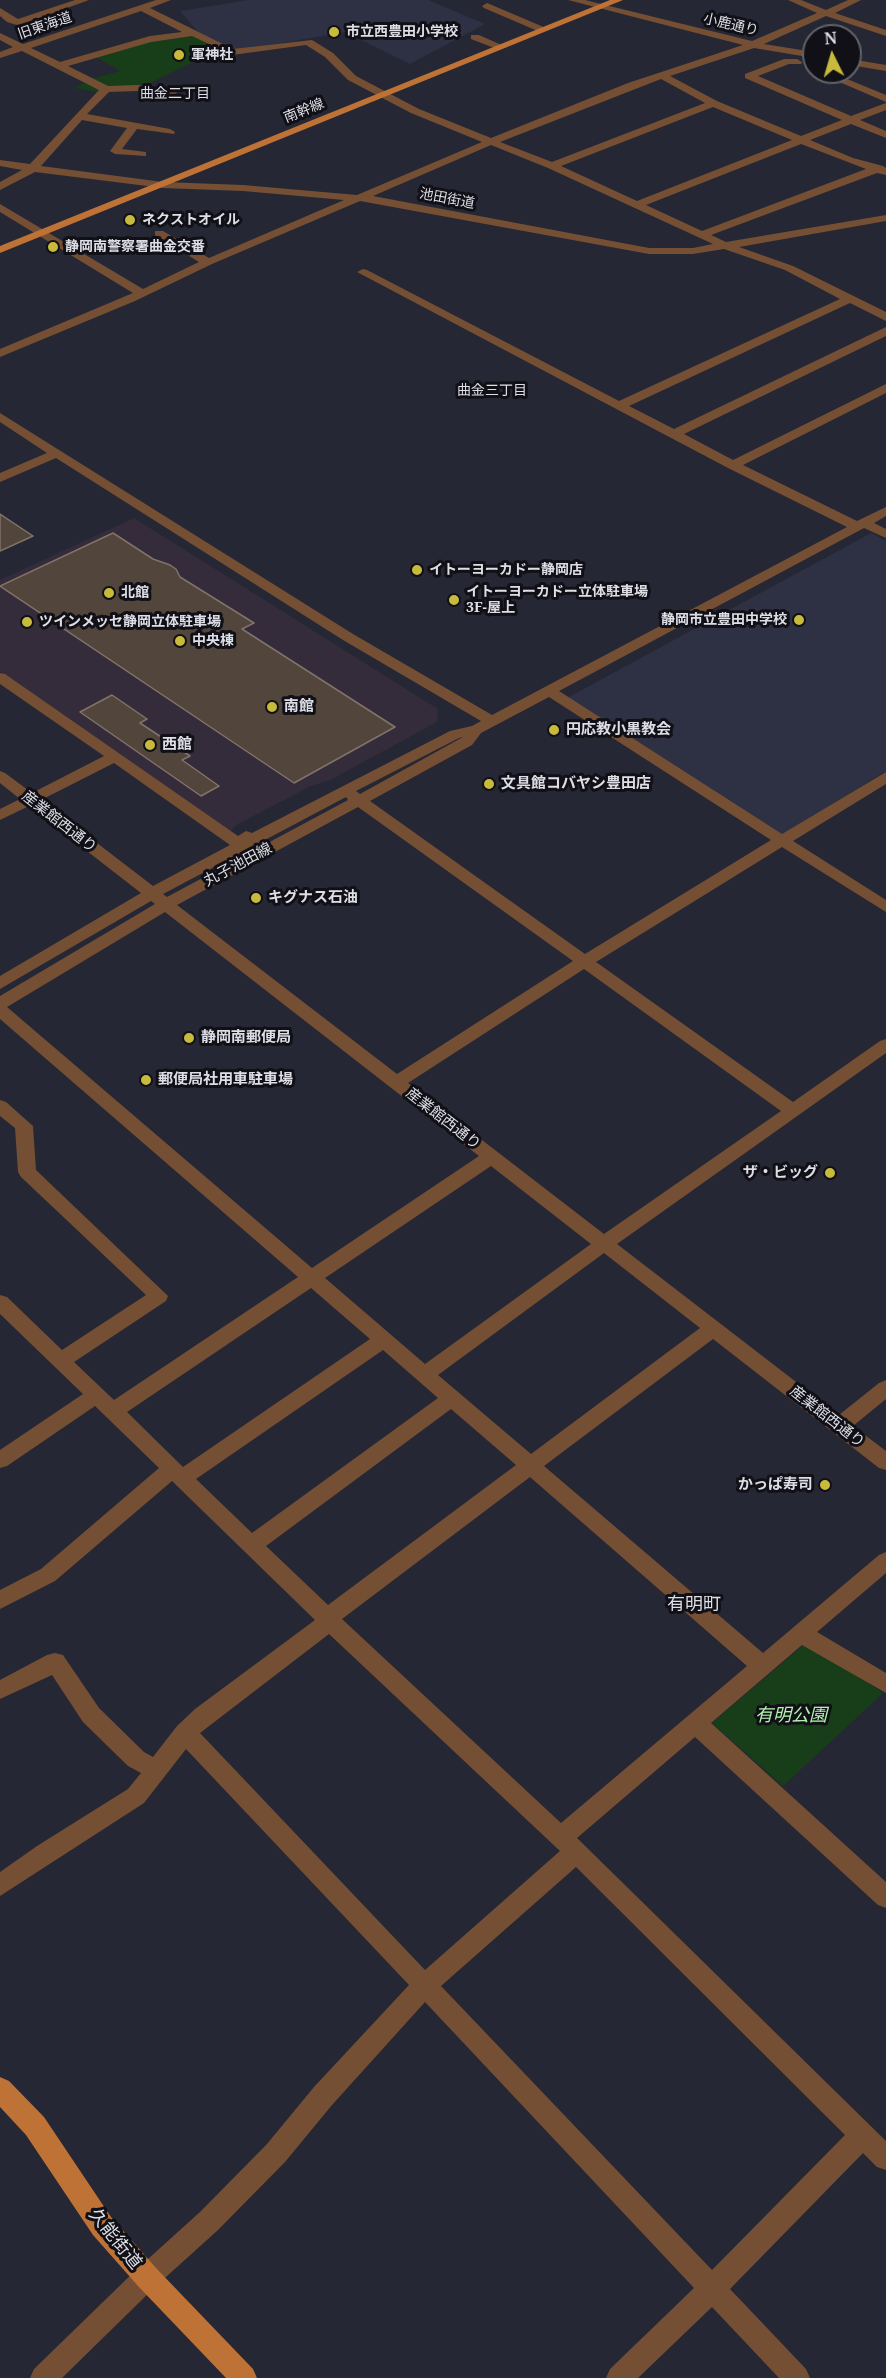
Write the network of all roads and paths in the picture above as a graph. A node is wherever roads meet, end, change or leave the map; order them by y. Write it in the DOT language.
graph roads {
  1 [pos="84,0"];
  2 [pos="166,0"];
  3 [pos="573,0"];
  4 [pos="618,0"];
  5 [pos="793,0"];
  6 [pos="856,0"];
  7 [pos="487,6"];
  8 [pos="142,8"];
  9 [pos="600,8"];
  10 [pos="827,13"];
  11 [pos="2,15"];
  12 [pos="19,22"];
  13 [pos="543,30"];
  14 [pos="193,33"];
  15 [pos="886,33"];
  16 [pos="0,36"];
  17 [pos="475,37"];
  18 [pos="50,39"];
  19 [pos="754,45"];
  20 [pos="501,47"];
  21 [pos="23,48"];
  22 [pos="1,54"];
  23 [pos="802,58"];
  24 [pos="802,59"];
  25 [pos="862,64"];
  26 [pos="60,66"];
  27 [pos="886,68"];
  28 [pos="661,75"];
  29 [pos="850,84"];
  30 [pos="106,89"];
  31 [pos="172,93"];
  32 [pos="384,95"];
  33 [pos="886,99"];
  34 [pos="713,103"];
  35 [pos="886,106"];
  36 [pos="79,116"];
  37 [pos="850,120"];
  38 [pos="133,127"];
  39 [pos="170,132"];
  40 [pos="886,135"];
  41 [pos="801,140"];
  42 [pos="489,142"];
  43 [pos="142,154"];
  44 [pos="0,163"];
  45 [pos="886,165"];
  46 [pos="552,166"];
  47 [pos="33,168"];
  48 [pos="873,170"];
  49 [pos="886,172"];
  50 [pos="163,185"];
  51 [pos="0,187"];
  52 [pos="357,198"];
  53 [pos="637,205"];
  54 [pos="0,207"];
  55 [pos="886,218"];
  56 [pos="44,233"];
  57 [pos="159,233"];
  58 [pos="702,235"];
  59 [pos="726,246"];
  60 [pos="0,250"];
  61 [pos="208,262"];
  62 [pos="363,272"];
  63 [pos="141,292"];
  64 [pos="849,298"];
  65 [pos="886,317"];
  66 [pos="886,331"];
  67 [pos="0,353"];
  68 [pos="886,387"];
  69 [pos="620,405"];
  70 [pos="0,417"];
  71 [pos="674,434"];
  72 [pos="57,453"];
  73 [pos="733,465"];
  74 [pos="0,478"];
  75 [pos="886,511"];
  76 [pos="861,524"];
  77 [pos="886,534"];
  78 [pos="0,677"];
  79 [pos="549,691"];
  80 [pos="491,721"];
  81 [pos="476,730"];
  82 [pos="114,757"];
  83 [pos="0,776"];
  84 [pos="886,777"];
  85 [pos="365,782"];
  86 [pos="353,795"];
  87 [pos="30,800"];
  88 [pos="0,815"];
  89 [pos="780,840"];
  90 [pos="241,845"];
  91 [pos="158,899"];
  92 [pos="886,907"];
  93 [pos="585,961"];
  94 [pos="0,983"];
  95 [pos="0,1004"];
  96 [pos="0,1010"];
  97 [pos="884,1049"];
  98 [pos="396,1083"];
  99 [pos="0,1106"];
  100 [pos="792,1110"];
  101 [pos="491,1157"];
  102 [pos="605,1243"];
  103 [pos="311,1277"];
  104 [pos="0,1302"];
  105 [pos="713,1329"];
  106 [pos="383,1340"];
  107 [pos="61,1360"];
  108 [pos="424,1375"];
  109 [pos="886,1388"];
  110 [pos="97,1395"];
  111 [pos="452,1399"];
  112 [pos="113,1411"];
  113 [pos="839,1426"];
  114 [pos="0,1460"];
  115 [pos="886,1462"];
  116 [pos="530,1467"];
  117 [pos="177,1474"];
  118 [pos="251,1545"];
  119 [pos="886,1561"];
  120 [pos="0,1600"];
  121 [pos="329,1620"];
  122 [pos="802,1634"];
  123 [pos="763,1666"];
  124 [pos="886,1684"];
  125 [pos="0,1690"];
  126 [pos="695,1723"];
  127 [pos="185,1733"];
  128 [pos="157,1770"];
  129 [pos="568,1844"];
  130 [pos="0,1885"];
  131 [pos="886,1897"];
  132 [pos="425,1985"];
  133 [pos="0,2089"];
  134 [pos="862,2136"];
  135 [pos="886,2158"];
  136 [pos="147,2277"];
  137 [pos="712,2289"];
  138 [pos="44,2378"];
  139 [pos="244,2378"];
  140 [pos="619,2378"];
  141 [pos="797,2378"];
  1 -- 12 [label="street"];
  2 -- 8 [label="street, 旧東海道"];
  3 -- 9 [label="street, 小鹿通り"];
  4 -- 9 [label="main road, 南幹線"];
  5 -- 10 [label="street"];
  6 -- 10 [label="street"];
  7 -- 13 [label="street"];
  8 -- 14 [label="street"];
  8 -- 18 [label="street, 旧東海道"];
  9 -- 13 [label="main road, 南幹線"];
  9 -- 19 [label="street, 小鹿通り"];
  10 -- 15 [label="street"];
  10 -- 19 [label="street"];
  11 -- 12 [label="street"];
  12 -- 18 [label="street"];
  13 -- 20 [label="main road, 南幹線"];
  14 -- 26 [label="street"];
  14 -- 32 [label="street"];
  16 -- 21 [label="street"];
  17 -- 20 [label="street"];
  18 -- 21 [label="street, 旧東海道"];
  19 -- 23 [label="street, 小鹿通り"];
  19 -- 28 [label="street"];
  20 -- 32 [label="main road, 南幹線"];
  21 -- 22 [label="street, 旧東海道"];
  21 -- 26 [label="street"];
  24 -- 37 [label="street"];
  25 -- 27 [label="street"];
  26 -- 30 [label="street"];
  28 -- 34 [label="street"];
  28 -- 42 [label="street"];
  29 -- 33 [label="street"];
  30 -- 31 [label="street"];
  30 -- 36 [label="street"];
  32 -- 42 [label="street"];
  32 -- 50 [label="main road, 南幹線"];
  34 -- 41 [label="street"];
  34 -- 46 [label="street"];
  35 -- 37 [label="street"];
  36 -- 38 [label="street"];
  36 -- 47 [label="street"];
  37 -- 40 [label="street"];
  37 -- 41 [label="street"];
  38 -- 39 [label="street"];
  38 -- 43 [label="street"];
  41 -- 48 [label="street"];
  41 -- 53 [label="street"];
  42 -- 46 [label="street"];
  42 -- 52 [label="street"];
  44 -- 47 [label="street, 池田街道"];
  45 -- 48 [label="street"];
  46 -- 53 [label="street"];
  47 -- 50 [label="street, 池田街道"];
  47 -- 51 [label="street"];
  48 -- 49 [label="street"];
  48 -- 58 [label="street"];
  50 -- 52 [label="street, 池田街道"];
  50 -- 56 [label="main road, 南幹線"];
  52 -- 59 [label="street, 池田街道"];
  52 -- 61 [label="street"];
  53 -- 58 [label="street"];
  54 -- 56 [label="street"];
  55 -- 59 [label="street, 池田街道"];
  56 -- 60 [label="main road, 南幹線"];
  56 -- 63 [label="street"];
  57 -- 61 [label="street"];
  58 -- 59 [label="street"];
  59 -- 64 [label="street"];
  61 -- 63 [label="street"];
  62 -- 69 [label="street"];
  63 -- 67 [label="street"];
  64 -- 65 [label="street"];
  64 -- 69 [label="street"];
  66 -- 71 [label="street"];
  68 -- 73 [label="street"];
  69 -- 71 [label="street"];
  70 -- 72 [label="street"];
  71 -- 73 [label="street"];
  72 -- 74 [label="street"];
  72 -- 80 [label="street"];
  73 -- 76 [label="street"];
  75 -- 76 [label="street, 丸子池田線"];
  76 -- 77 [label="street"];
  76 -- 79 [label="street, 丸子池田線"];
  78 -- 82 [label="street"];
  79 -- 80 [label="street, 丸子池田線"];
  79 -- 89 [label="street"];
  80 -- 81 [label="street, 丸子池田線"];
  81 -- 85 [label="street, 丸子池田線"];
  81 -- 86 [label="street, 丸子池田線"];
  82 -- 87 [label="street"];
  82 -- 90 [label="street"];
  83 -- 87 [label="street, 産業館西通り"];
  84 -- 89 [label="street"];
  85 -- 86 [label="street, 丸子池田線"];
  85 -- 90 [label="street"];
  86 -- 90 [label="street, 丸子池田線"];
  86 -- 91 [label="street, 丸子池田線"];
  86 -- 93 [label="street"];
  87 -- 88 [label="street"];
  87 -- 91 [label="street, 産業館西通り"];
  89 -- 92 [label="street"];
  89 -- 93 [label="street"];
  90 -- 91 [label="street, 丸子池田線"];
  91 -- 94 [label="street, 丸子池田線"];
  91 -- 95 [label="street, 丸子池田線"];
  91 -- 98 [label="street, 産業館西通り"];
  93 -- 98 [label="street"];
  93 -- 100 [label="street"];
  96 -- 103 [label="street"];
  97 -- 100 [label="street"];
  98 -- 101 [label="street, 産業館西通り"];
  99 -- 107 [label="street"];
  100 -- 102 [label="street"];
  101 -- 102 [label="street, 産業館西通り"];
  101 -- 103 [label="street"];
  102 -- 105 [label="street, 産業館西通り"];
  102 -- 108 [label="street"];
  103 -- 106 [label="street"];
  103 -- 112 [label="street"];
  104 -- 107 [label="street"];
  105 -- 113 [label="street, 産業館西通り"];
  105 -- 116 [label="street"];
  106 -- 108 [label="street"];
  106 -- 117 [label="street"];
  107 -- 110 [label="street"];
  108 -- 111 [label="street"];
  109 -- 113 [label="street"];
  110 -- 112 [label="street"];
  110 -- 114 [label="street"];
  111 -- 116 [label="street"];
  111 -- 118 [label="street"];
  112 -- 117 [label="street"];
  113 -- 115 [label="street, 産業館西通り"];
  116 -- 121 [label="street"];
  116 -- 123 [label="street"];
  117 -- 118 [label="street"];
  117 -- 120 [label="street"];
  118 -- 121 [label="street"];
  119 -- 122 [label="street"];
  121 -- 127 [label="street"];
  121 -- 129 [label="street"];
  122 -- 123 [label="street"];
  122 -- 124 [label="street"];
  123 -- 126 [label="street"];
  125 -- 128 [label="street"];
  126 -- 129 [label="street"];
  126 -- 131 [label="street"];
  127 -- 128 [label="street"];
  127 -- 132 [label="street"];
  128 -- 130 [label="street"];
  129 -- 132 [label="street"];
  129 -- 134 [label="street"];
  132 -- 136 [label="street"];
  132 -- 137 [label="street"];
  133 -- 136 [label="main road, 久能街道"];
  134 -- 135 [label="street"];
  134 -- 137 [label="street"];
  136 -- 138 [label="street"];
  136 -- 139 [label="main road, 久能街道"];
  137 -- 140 [label="street"];
  137 -- 141 [label="street"];
}
